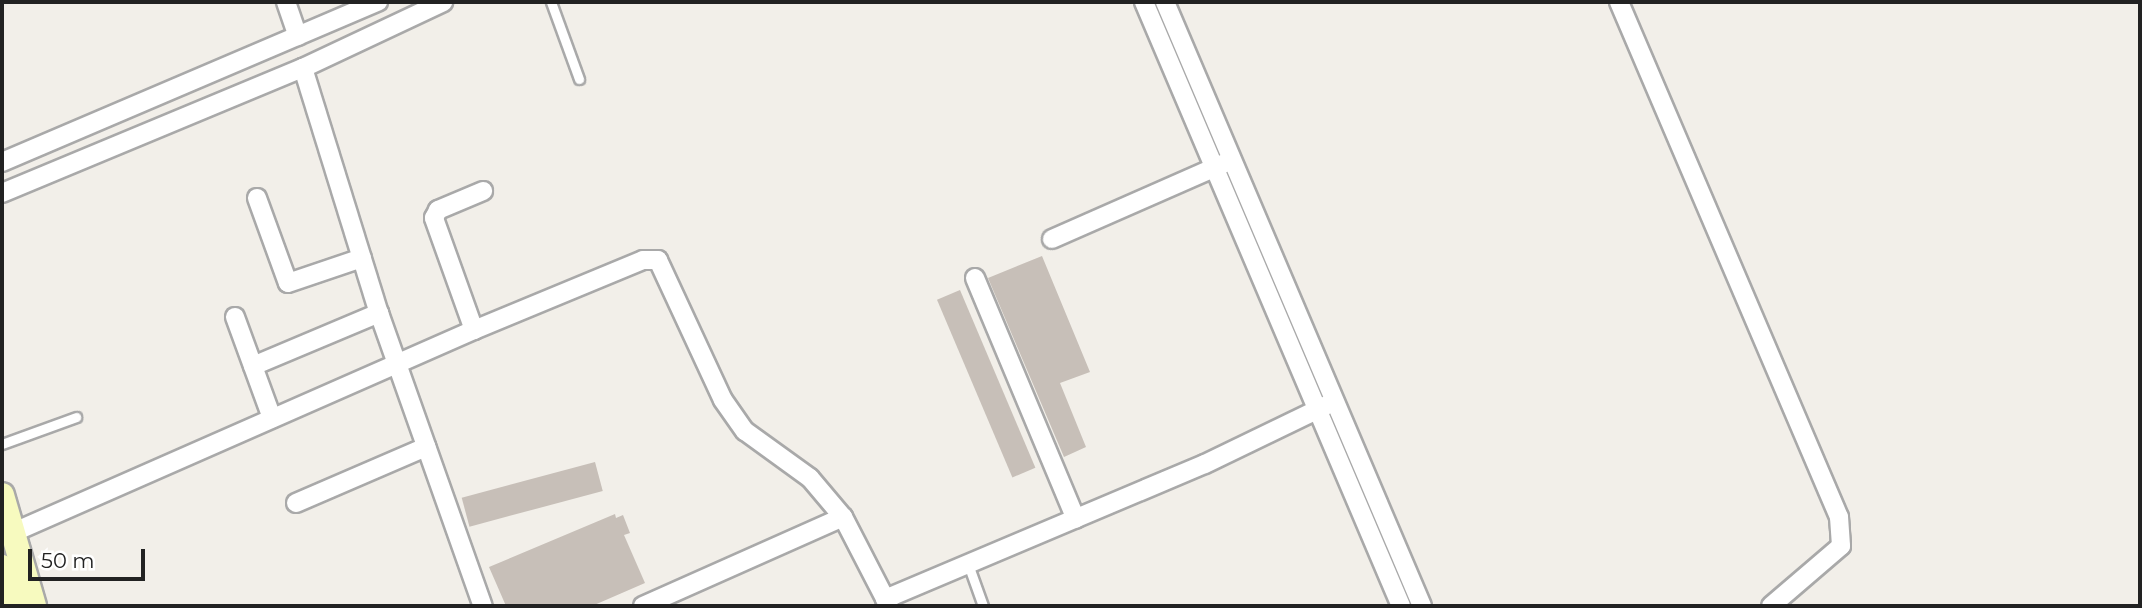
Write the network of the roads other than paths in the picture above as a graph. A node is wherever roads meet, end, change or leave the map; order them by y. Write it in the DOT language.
graph roads {
  1 [pos="286,2"];
  2 [pos="377,2"];
  3 [pos="443,2"];
  4 [pos="551,2"];
  5 [pos="1144,2"];
  6 [pos="1165,2"];
  7 [pos="1619,2"];
  8 [pos="298,36"];
  9 [pos="303,68"];
  10 [pos="579,79"];
  11 [pos="1233,160"];
  12 [pos="2,162"];
  13 [pos="1216,167"];
  14 [pos="483,191"];
  15 [pos="2,193"];
  16 [pos="257,198"];
  17 [pos="1052,239"];
  18 [pos="362,258"];
  19 [pos="975,278"];
  20 [pos="379,313"];
  21 [pos="235,317"];
  22 [pos="474,330"];
  23 [pos="396,364"];
  24 [pos="253,366"];
  25 [pos="1328,405"];
  26 [pos="76,417"];
  27 [pos="272,418"];
  28 [pos="2,444"];
  29 [pos="426,447"];
  30 [pos="2,495"];
  31 [pos="296,503"];
  32 [pos="844,517"];
  33 [pos="1076,519"];
  34 [pos="12,533"];
  35 [pos="968,564"];
  36 [pos="2,567"];
  37 [pos="887,602"];
  38 [pos="14,606"];
  39 [pos="34,606"];
  40 [pos="483,606"];
  41 [pos="643,606"];
  42 [pos="983,606"];
  43 [pos="1401,606"];
  44 [pos="1422,606"];
  45 [pos="1771,606"];
  1 -- 8 [label="street"];
  2 -- 8 [label="street"];
  3 -- 9 [label="street"];
  4 -- 10 [label="lane"];
  5 -- 13 [label="street"];
  6 -- 11 [label="street"];
  7 -- 45 [label="street"];
  8 -- 12 [label="street"];
  9 -- 15 [label="street"];
  9 -- 18 [label="street"];
  11 -- 13 [label="street"];
  11 -- 25 [label="street"];
  13 -- 17 [label="street"];
  13 -- 25 [label="street"];
  14 -- 22 [label="street"];
  16 -- 18 [label="street"];
  18 -- 20 [label="street"];
  19 -- 33 [label="street"];
  20 -- 23 [label="street"];
  20 -- 24 [label="street"];
  21 -- 24 [label="street"];
  22 -- 23 [label="street"];
  22 -- 32 [label="street"];
  23 -- 27 [label="street"];
  23 -- 29 [label="street"];
  24 -- 27 [label="street"];
  25 -- 33 [label="street"];
  25 -- 43 [label="street"];
  25 -- 44 [label="street"];
  26 -- 28 [label="lane"];
  27 -- 34 [label="street"];
  29 -- 31 [label="street"];
  29 -- 40 [label="street"];
  30 -- 34 [label="main road"];
  32 -- 37 [label="street"];
  32 -- 41 [label="street"];
  33 -- 35 [label="street"];
  34 -- 39 [label="main road"];
  35 -- 37 [label="street"];
  35 -- 42 [label="lane"];
  36 -- 38 [label="main road"];
}
